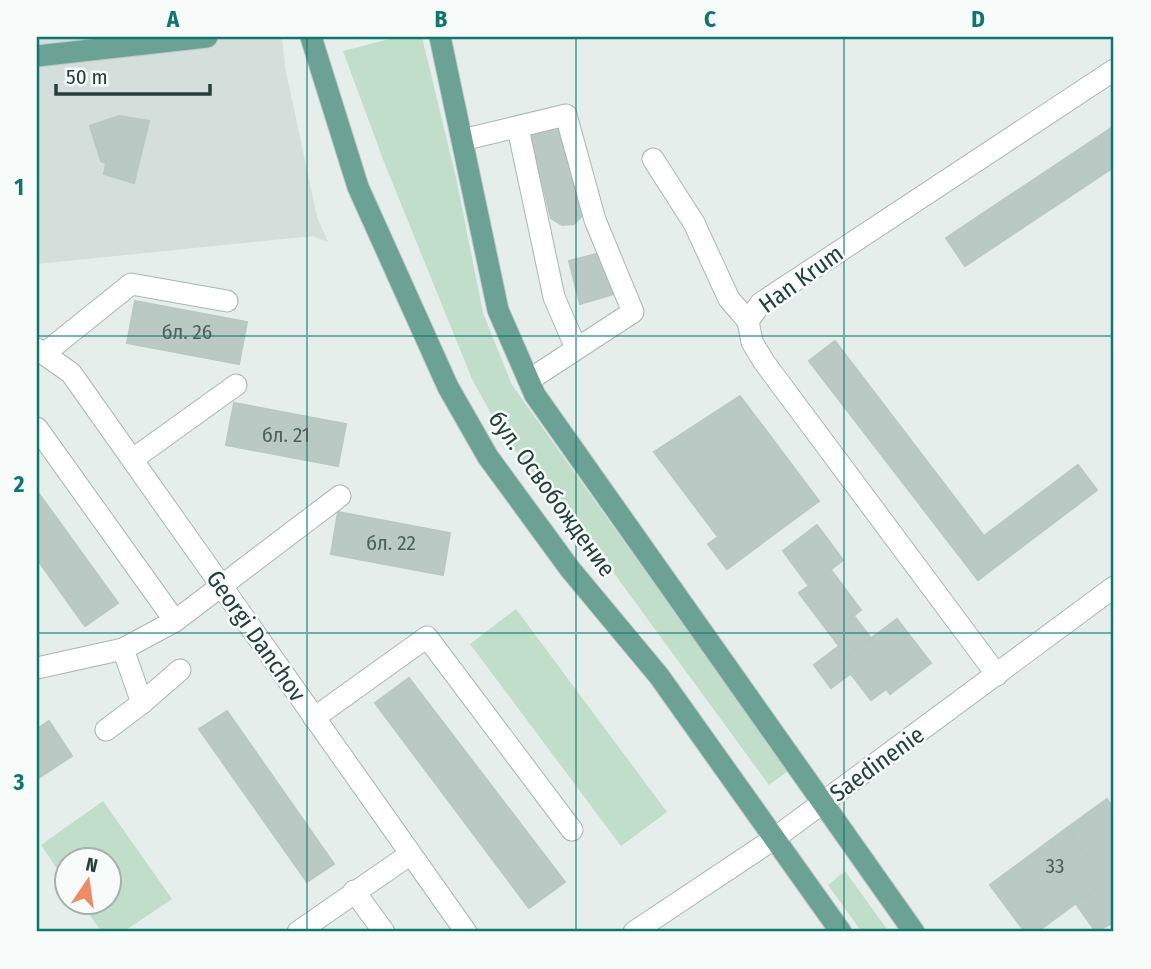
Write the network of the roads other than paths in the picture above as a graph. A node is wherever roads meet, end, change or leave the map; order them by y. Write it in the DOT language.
graph roads {
  1 [pos="207,37"];
  2 [pos="311,37"];
  3 [pos="440,37"];
  4 [pos="37,57"];
  5 [pos="1114,70"];
  6 [pos="518,128"];
  7 [pos="462,140"];
  8 [pos="653,159"];
  9 [pos="226,301"];
  10 [pos="748,321"];
  11 [pos="576,348"];
  12 [pos="41,351"];
  13 [pos="529,380"];
  14 [pos="236,385"];
  15 [pos="37,428"];
  16 [pos="133,459"];
  17 [pos="340,496"];
  18 [pos="222,587"];
  19 [pos="1114,587"];
  20 [pos="175,621"];
  21 [pos="122,649"];
  22 [pos="37,668"];
  23 [pos="180,670"];
  24 [pos="997,675"];
  25 [pos="142,703"];
  26 [pos="314,718"];
  27 [pos="106,730"];
  28 [pos="822,804"];
  29 [pos="572,830"];
  30 [pos="775,838"];
  31 [pos="409,855"];
  32 [pos="354,891"];
  33 [pos="298,932"];
  34 [pos="384,932"];
  35 [pos="466,932"];
  36 [pos="634,932"];
  37 [pos="841,932"];
  38 [pos="914,932"];
  1 -- 4 [label="main road"];
  2 -- 30 [label="main road, бул. Освобождение"];
  3 -- 7 [label="main road, бул. Освобождение"];
  5 -- 10 [label="street, Han Krum"];
  6 -- 7 [label="street"];
  6 -- 11 [label="street"];
  6 -- 11 [label="street"];
  7 -- 13 [label="main road, бул. Освобождение"];
  8 -- 10 [label="street"];
  9 -- 12 [label="street"];
  10 -- 24 [label="street, Han Krum"];
  11 -- 13 [label="street"];
  12 -- 16 [label="street, Georgi Danchov"];
  13 -- 28 [label="main road, бул. Освобождение"];
  14 -- 16 [label="street"];
  15 -- 20 [label="street"];
  16 -- 18 [label="street, Georgi Danchov"];
  17 -- 18 [label="street"];
  18 -- 20 [label="street"];
  18 -- 26 [label="street, Georgi Danchov"];
  19 -- 24 [label="street, Saedinenie"];
  20 -- 21 [label="street"];
  21 -- 22 [label="street"];
  21 -- 25 [label="street"];
  23 -- 25 [label="street"];
  24 -- 28 [label="street, Saedinenie"];
  25 -- 27 [label="street"];
  26 -- 29 [label="street"];
  26 -- 31 [label="street, Georgi Danchov"];
  28 -- 30 [label="street, Saedinenie"];
  28 -- 38 [label="main road, бул. Освобождение"];
  30 -- 36 [label="street, Saedinenie"];
  30 -- 37 [label="main road, бул. Освобождение"];
  31 -- 32 [label="street"];
  31 -- 35 [label="street, Georgi Danchov"];
  32 -- 33 [label="street"];
  32 -- 34 [label="street"];
}
